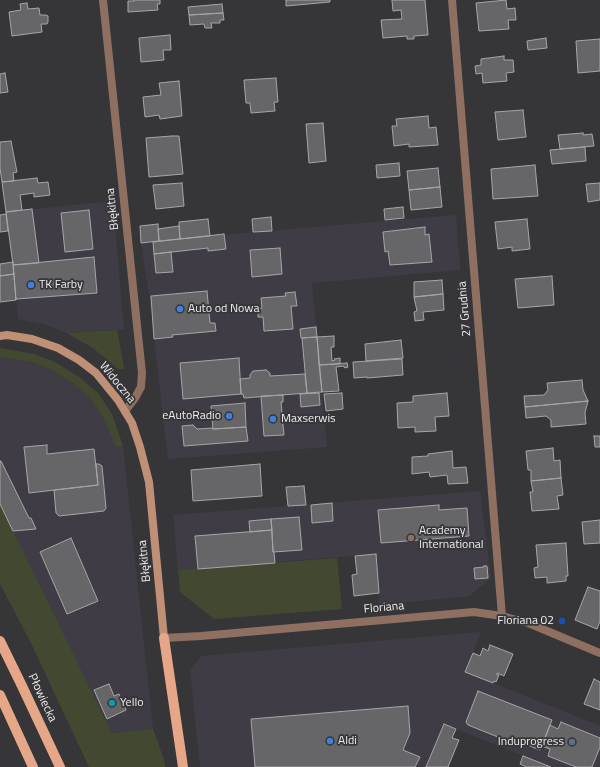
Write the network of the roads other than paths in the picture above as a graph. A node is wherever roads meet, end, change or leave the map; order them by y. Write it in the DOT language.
graph roads {
  1 [pos="103,0"];
  2 [pos="452,0"];
  3 [pos="0,336"];
  4 [pos="126,412"];
  5 [pos="149,482"];
  6 [pos="502,616"];
  7 [pos="164,638"];
  8 [pos="0,641"];
  9 [pos="600,653"];
  10 [pos="0,695"];
  11 [pos="183,766"];
  12 [pos="34,767"];
  13 [pos="60,767"];
  1 -- 4 [label="street, Błękitna"];
  2 -- 6 [label="street, 27 Grudnia"];
  3 -- 4 [label="main road, Widoczna"];
  4 -- 5 [label="main road, Widoczna"];
  5 -- 7 [label="main road, Błękitna"];
  6 -- 7 [label="street, Floriana"];
  6 -- 9 [label="street, Floriana"];
  7 -- 11 [label="main road"];
  8 -- 13 [label="main road, Płowiecka"];
  10 -- 12 [label="main road"];
}
